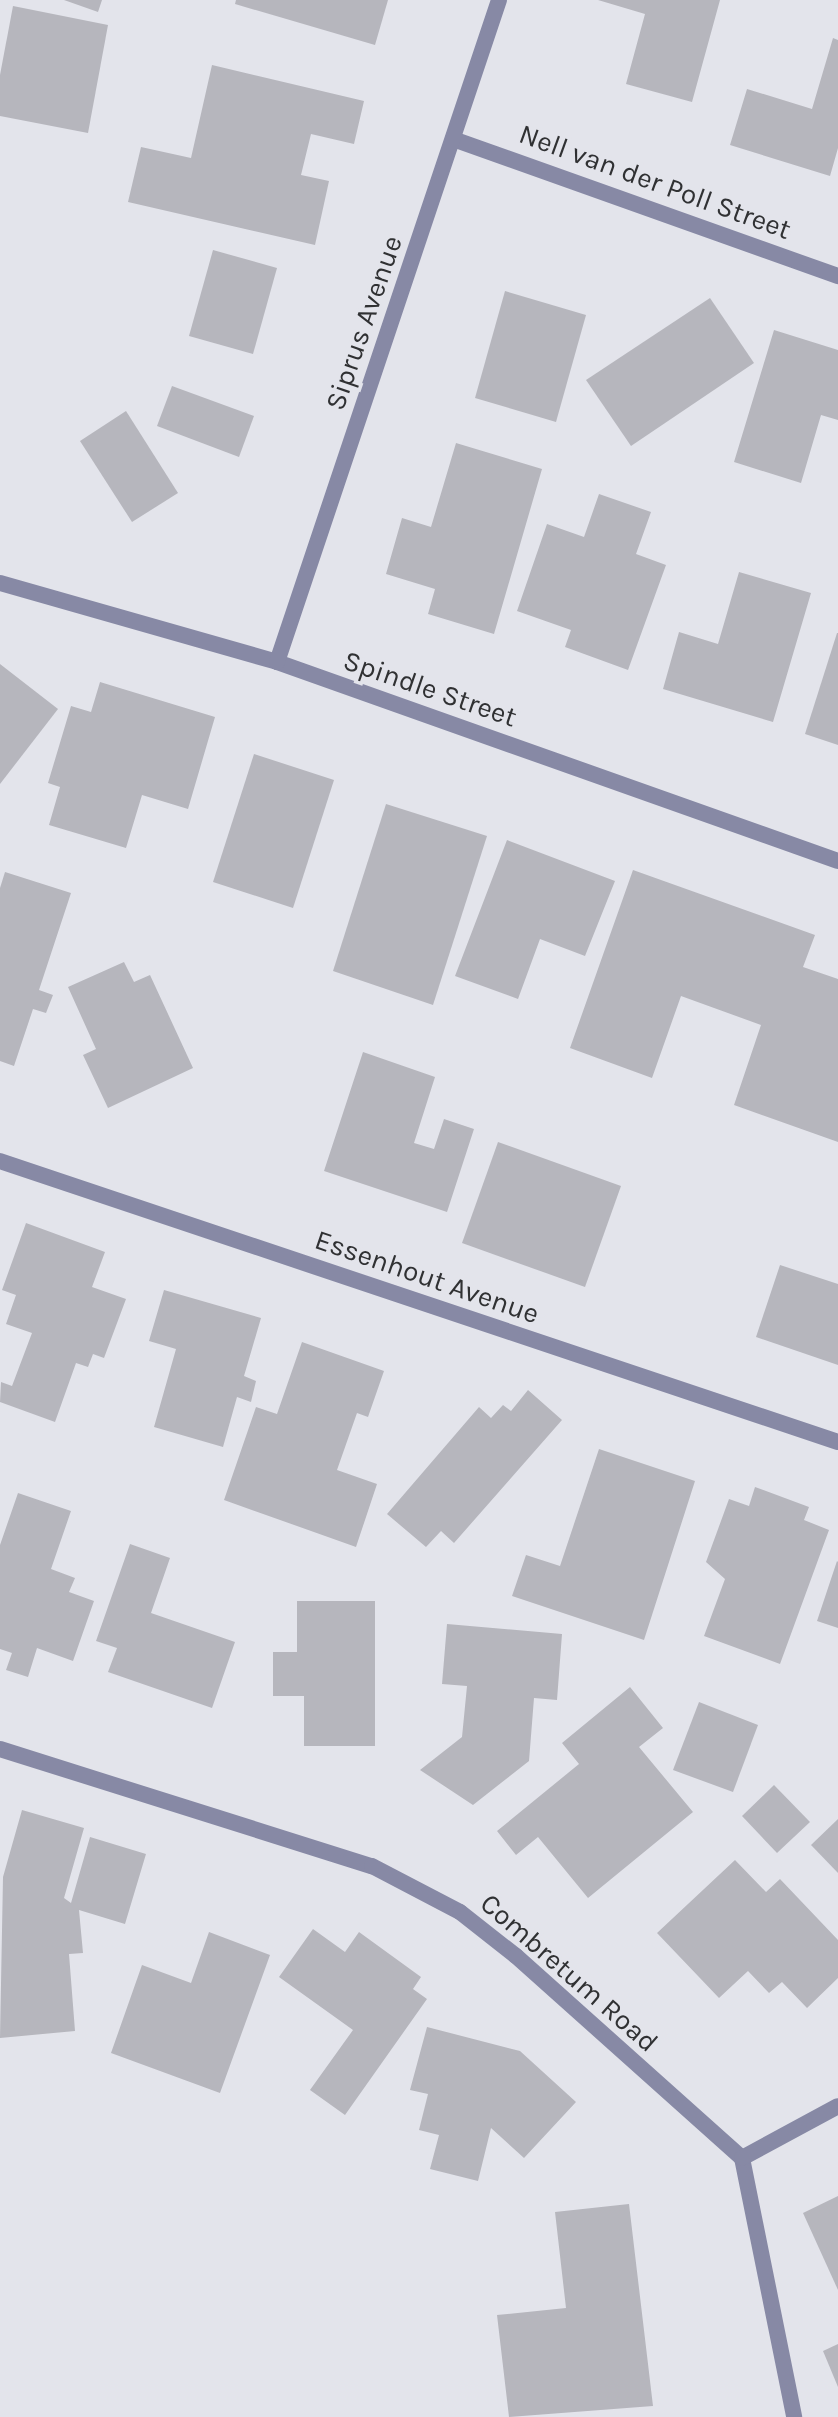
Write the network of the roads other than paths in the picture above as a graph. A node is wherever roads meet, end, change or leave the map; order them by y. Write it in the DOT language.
graph roads {
  1 [pos="499,0"];
  2 [pos="453,139"];
  3 [pos="838,276"];
  4 [pos="0,583"];
  5 [pos="277,662"];
  6 [pos="838,861"];
  7 [pos="0,1161"];
  8 [pos="838,1442"];
  9 [pos="0,1749"];
  10 [pos="838,2106"];
  11 [pos="742,2158"];
  12 [pos="794,2417"];
  1 -- 2 [label="street, Siprus Avenue"];
  2 -- 3 [label="street, Nell van der Poll Street"];
  2 -- 5 [label="street, Siprus Avenue"];
  4 -- 5 [label="street, Spindle Street"];
  5 -- 6 [label="street, Spindle Street"];
  7 -- 8 [label="street, Essenhout Avenue"];
  9 -- 11 [label="street, Combretum Road"];
  10 -- 11 [label="street"];
  11 -- 12 [label="street"];
}
